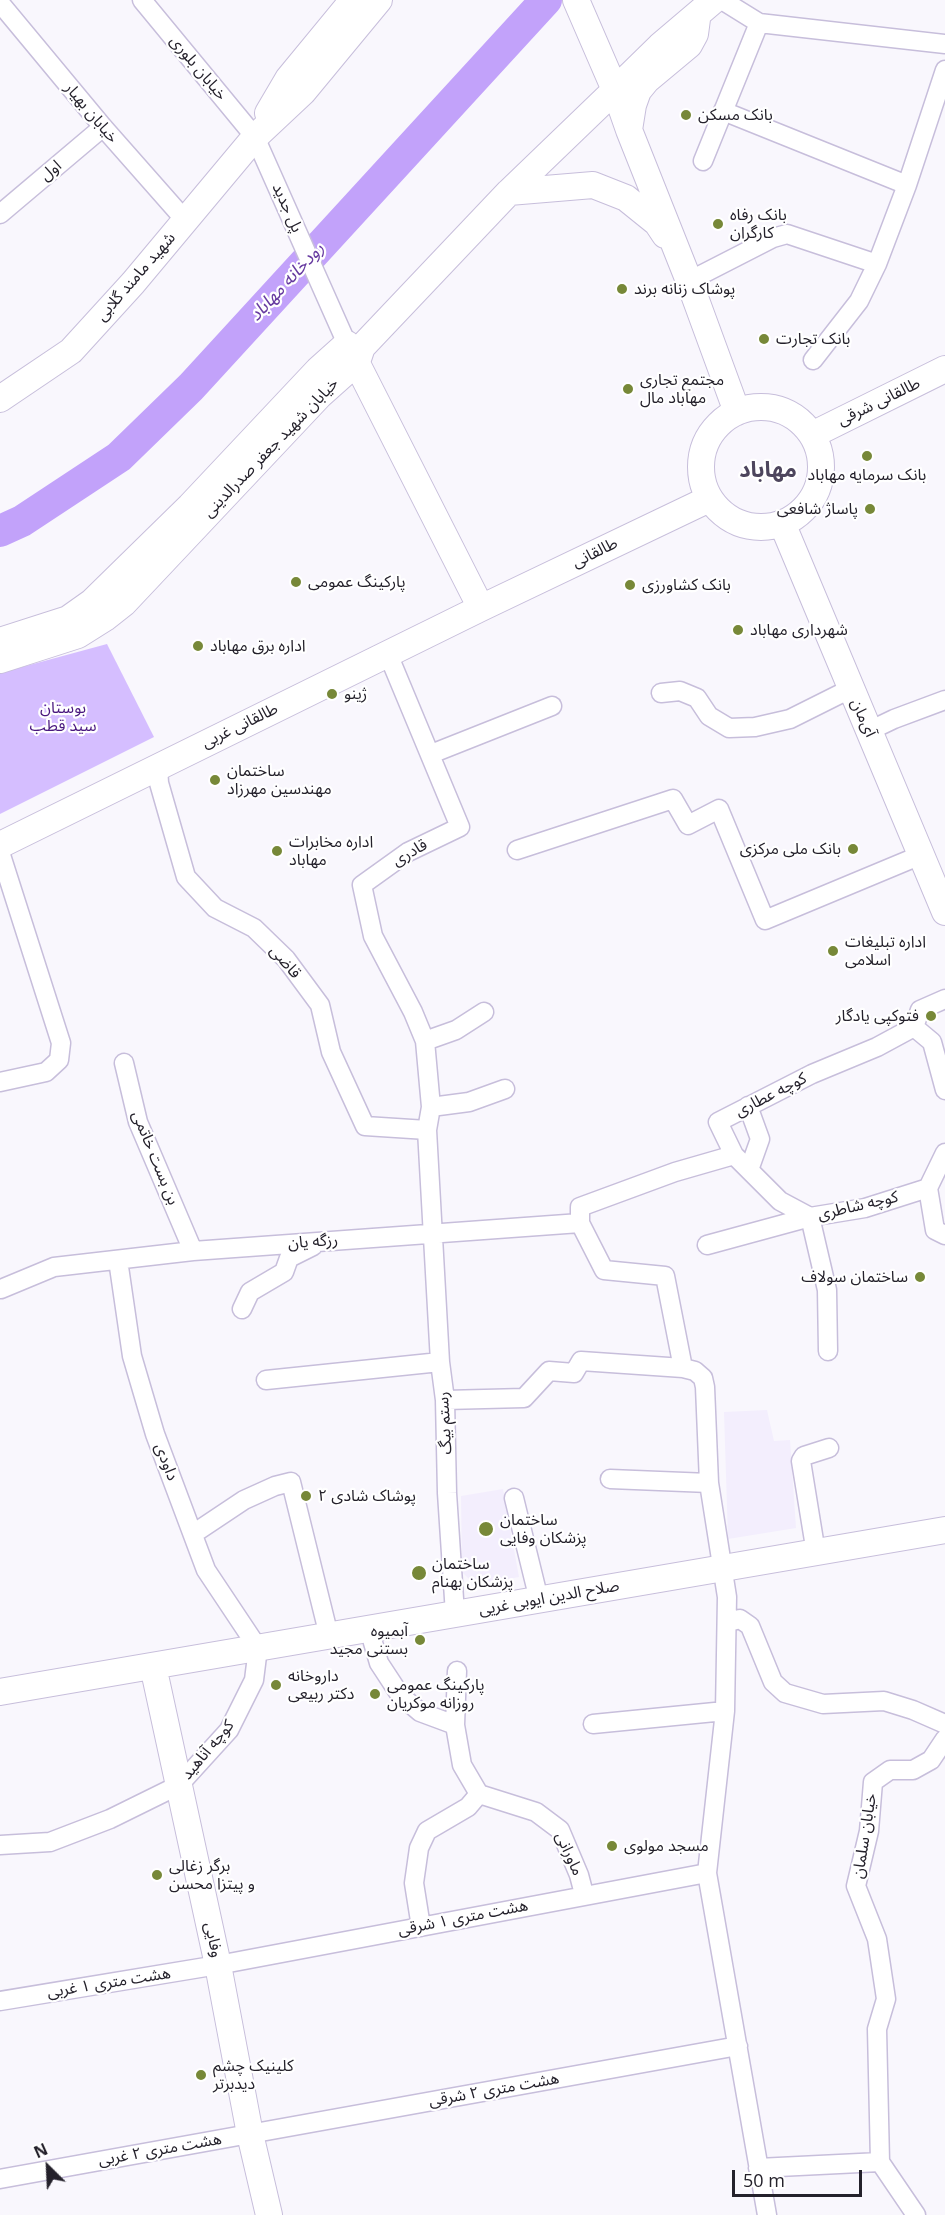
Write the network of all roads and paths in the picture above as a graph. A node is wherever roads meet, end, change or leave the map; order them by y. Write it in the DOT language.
graph roads {
  1 [pos="142,0"];
  2 [pos="353,0"];
  3 [pos="379,0"];
  4 [pos="576,0"];
  5 [pos="722,0"];
  6 [pos="0,3"];
  7 [pos="706,7"];
  8 [pos="759,23"];
  9 [pos="945,44"];
  10 [pos="945,70"];
  11 [pos="615,90"];
  12 [pos="723,111"];
  13 [pos="103,127"];
  14 [pos="629,130"];
  15 [pos="255,137"];
  16 [pos="703,160"];
  17 [pos="907,185"];
  18 [pos="509,192"];
  19 [pos="0,214"];
  20 [pos="185,220"];
  21 [pos="678,253"];
  22 [pos="877,264"];
  23 [pos="689,281"];
  24 [pos="356,351"];
  25 [pos="813,360"];
  26 [pos="945,370"];
  27 [pos="0,399"];
  28 [pos="737,412"];
  29 [pos="812,435"];
  30 [pos="709,499"];
  31 [pos="782,523"];
  32 [pos="481,608"];
  33 [pos="0,641"];
  34 [pos="388,654"];
  35 [pos="0,660"];
  36 [pos="850,689"];
  37 [pos="661,693"];
  38 [pos="945,700"];
  39 [pos="552,706"];
  40 [pos="870,732"];
  41 [pos="431,754"];
  42 [pos="158,767"];
  43 [pos="0,845"];
  44 [pos="517,850"];
  45 [pos="0,852"];
  46 [pos="921,855"];
  47 [pos="945,912"];
  48 [pos="945,999"];
  49 [pos="484,1012"];
  50 [pos="914,1027"];
  51 [pos="425,1041"];
  52 [pos="124,1063"];
  53 [pos="0,1082"];
  54 [pos="504,1089"];
  55 [pos="945,1090"];
  56 [pos="748,1106"];
  57 [pos="431,1107"];
  58 [pos="427,1130"];
  59 [pos="945,1153"];
  60 [pos="734,1155"];
  61 [pos="748,1170"];
  62 [pos="928,1188"];
  63 [pos="810,1217"];
  64 [pos="580,1223"];
  65 [pos="433,1233"];
  66 [pos="945,1235"];
  67 [pos="324,1241"];
  68 [pos="707,1245"];
  69 [pos="193,1251"];
  70 [pos="118,1260"];
  71 [pos="0,1289"];
  72 [pos="242,1309"];
  73 [pos="828,1352"];
  74 [pos="440,1362"];
  75 [pos="683,1368"];
  76 [pos="266,1380"];
  77 [pos="446,1400"];
  78 [pos="829,1448"];
  79 [pos="610,1479"];
  80 [pos="709,1483"];
  81 [pos="514,1498"];
  82 [pos="945,1530"];
  83 [pos="193,1534"];
  84 [pos="816,1553"];
  85 [pos="722,1570"];
  86 [pos="539,1600"];
  87 [pos="455,1614"];
  88 [pos="728,1622"];
  89 [pos="369,1629"];
  90 [pos="329,1636"];
  91 [pos="258,1648"];
  92 [pos="153,1666"];
  93 [pos="457,1671"];
  94 [pos="0,1692"];
  95 [pos="725,1711"];
  96 [pos="593,1724"];
  97 [pos="945,1724"];
  98 [pos="455,1725"];
  99 [pos="945,1739"];
  100 [pos="179,1785"];
  101 [pos="479,1794"];
  102 [pos="0,1845"];
  103 [pos="707,1872"];
  104 [pos="584,1894"];
  105 [pos="421,1927"];
  106 [pos="218,1965"];
  107 [pos="0,2001"];
  108 [pos="738,2046"];
  109 [pos="250,2133"];
  110 [pos="880,2162"];
  111 [pos="758,2168"];
  112 [pos="0,2179"];
  113 [pos="269,2215"];
  114 [pos="766,2215"];
  115 [pos="916,2215"];
  1 -- 15 [label="street, خیابان بلوری"];
  2 -- 15 [label="street, شهید مامند گلابی"];
  3 -- 15 [label="street, شهید مامند گلابی"];
  4 -- 11 [label="street"];
  5 -- 8 [label="street"];
  6 -- 13 [label="street, خیابان بهیار"];
  7 -- 11 [label="street, خیابان شهید جعفر صدرالدینی"];
  7 -- 14 [label="street"];
  8 -- 9 [label="street"];
  8 -- 12 [label="street"];
  10 -- 17 [label="street"];
  11 -- 14 [label="street"];
  11 -- 18 [label="street, خیابان شهید جعفر صدرالدینی"];
  12 -- 16 [label="street"];
  12 -- 17 [label="street"];
  13 -- 19 [label="street, اول"];
  13 -- 20 [label="street, خیابان بهیار"];
  14 -- 21 [label="street"];
  15 -- 20 [label="street, شهید مامند گلابی"];
  15 -- 24 [label="street, پل جدید"];
  17 -- 22 [label="street"];
  18 -- 21 [label="street"];
  18 -- 24 [label="street, خیابان شهید جعفر صدرالدینی"];
  20 -- 27 [label="street, شهید مامند گلابی"];
  21 -- 23 [label="street"];
  22 -- 23 [label="street"];
  22 -- 25 [label="street"];
  23 -- 28 [label="street"];
  24 -- 32 [label="street"];
  24 -- 33 [label="street, خیابان شهید جعفر صدرالدینی"];
  24 -- 35 [label="street, خیابان شهید جعفر صدرالدینی"];
  26 -- 29 [label="street, طالقانی شرقی"];
  28 -- 29 [label="street"];
  28 -- 30 [label="street"];
  29 -- 31 [label="street"];
  30 -- 31 [label="street"];
  30 -- 32 [label="street, طالقانی"];
  31 -- 36 [label="street, آی‌مان"];
  32 -- 34 [label="street, طالقانی غربی"];
  34 -- 41 [label="street, قادری"];
  34 -- 42 [label="street, طالقانی غربی"];
  36 -- 37 [label="street"];
  36 -- 40 [label="street, آی‌مان"];
  38 -- 40 [label="street"];
  39 -- 41 [label="street"];
  40 -- 46 [label="street, آی‌مان"];
  41 -- 51 [label="street, قادری"];
  42 -- 43 [label="street, طالقانی غربی"];
  42 -- 58 [label="street, قاضی"];
  44 -- 46 [label="street"];
  45 -- 53 [label="street"];
  46 -- 47 [label="street, آی‌مان"];
  48 -- 50 [label="street, کوچه عطاری"];
  49 -- 51 [label="street"];
  50 -- 55 [label="street"];
  50 -- 56 [label="street, کوچه عطاری"];
  51 -- 57 [label="street, قادری"];
  52 -- 69 [label="street, بن بست خاتمی"];
  54 -- 57 [label="street"];
  56 -- 60 [label="street, کوچه عطاری"];
  56 -- 61 [label="street"];
  57 -- 58 [label="street, قادری"];
  58 -- 65 [label="street, قادری"];
  59 -- 62 [label="street"];
  60 -- 61 [label="street, کوچه شاطری"];
  60 -- 64 [label="street"];
  61 -- 63 [label="street, کوچه شاطری"];
  62 -- 63 [label="street, کوچه شاطری"];
  62 -- 66 [label="street"];
  63 -- 68 [label="street"];
  63 -- 73 [label="street"];
  64 -- 65 [label="street, رزگه یان"];
  64 -- 75 [label="street"];
  65 -- 67 [label="street, رزگه یان"];
  65 -- 74 [label="street, رستم بیگ"];
  67 -- 69 [label="street, رزگه یان"];
  67 -- 72 [label="street"];
  69 -- 70 [label="street, رزگه یان"];
  70 -- 71 [label="street, رزگه یان"];
  70 -- 83 [label="street, داودی"];
  74 -- 76 [label="street"];
  74 -- 77 [label="street, رستم بیگ"];
  75 -- 77 [label="street"];
  75 -- 80 [label="street"];
  77 -- 87 [label="street, رستم بیگ"];
  78 -- 84 [label="street"];
  79 -- 80 [label="street"];
  80 -- 85 [label="street"];
  81 -- 86 [label="street"];
  82 -- 84 [label="street, صلاح الدین ایوبی غریی"];
  83 -- 90 [label="street"];
  83 -- 91 [label="street, داودی"];
  84 -- 85 [label="street, صلاح الدین ایوبی غریی"];
  85 -- 86 [label="street, صلاح الدین ایوبی غریی"];
  85 -- 88 [label="street"];
  86 -- 87 [label="street, صلاح الدین ایوبی غریی"];
  87 -- 89 [label="street, صلاح الدین ایوبی غریی"];
  88 -- 95 [label="street"];
  88 -- 97 [label="street"];
  89 -- 90 [label="street, صلاح الدین ایوبی غریی"];
  89 -- 98 [label="street"];
  90 -- 91 [label="street, صلاح الدین ایوبی غریی"];
  91 -- 92 [label="street, صلاح الدین ایوبی غریی"];
  91 -- 100 [label="street, کوچه آناهید"];
  92 -- 94 [label="street, صلاح الدین ایوبی غریی"];
  92 -- 100 [label="street, وفایی"];
  93 -- 98 [label="street"];
  95 -- 96 [label="street"];
  95 -- 103 [label="street"];
  98 -- 101 [label="street"];
  99 -- 110 [label="street, خیابان سلمان"];
  100 -- 102 [label="street"];
  100 -- 106 [label="street, وفایی"];
  101 -- 104 [label="street, ماورانی"];
  101 -- 105 [label="street"];
  103 -- 104 [label="street, هشت متری ۱ شرقی"];
  103 -- 108 [label="street"];
  104 -- 105 [label="street, هشت متری ۱ شرقی"];
  105 -- 106 [label="street, هشت متری ۱ شرقی"];
  106 -- 107 [label="street, هشت متری ۱ غربی"];
  106 -- 109 [label="street, وفایی"];
  108 -- 109 [label="street, هشت متری ۲ شرقی"];
  108 -- 111 [label="street"];
  109 -- 112 [label="street, هشت متری ۲ غربی"];
  109 -- 113 [label="street, وفایی"];
  110 -- 111 [label="street"];
  110 -- 115 [label="street"];
  111 -- 114 [label="street"];
}
